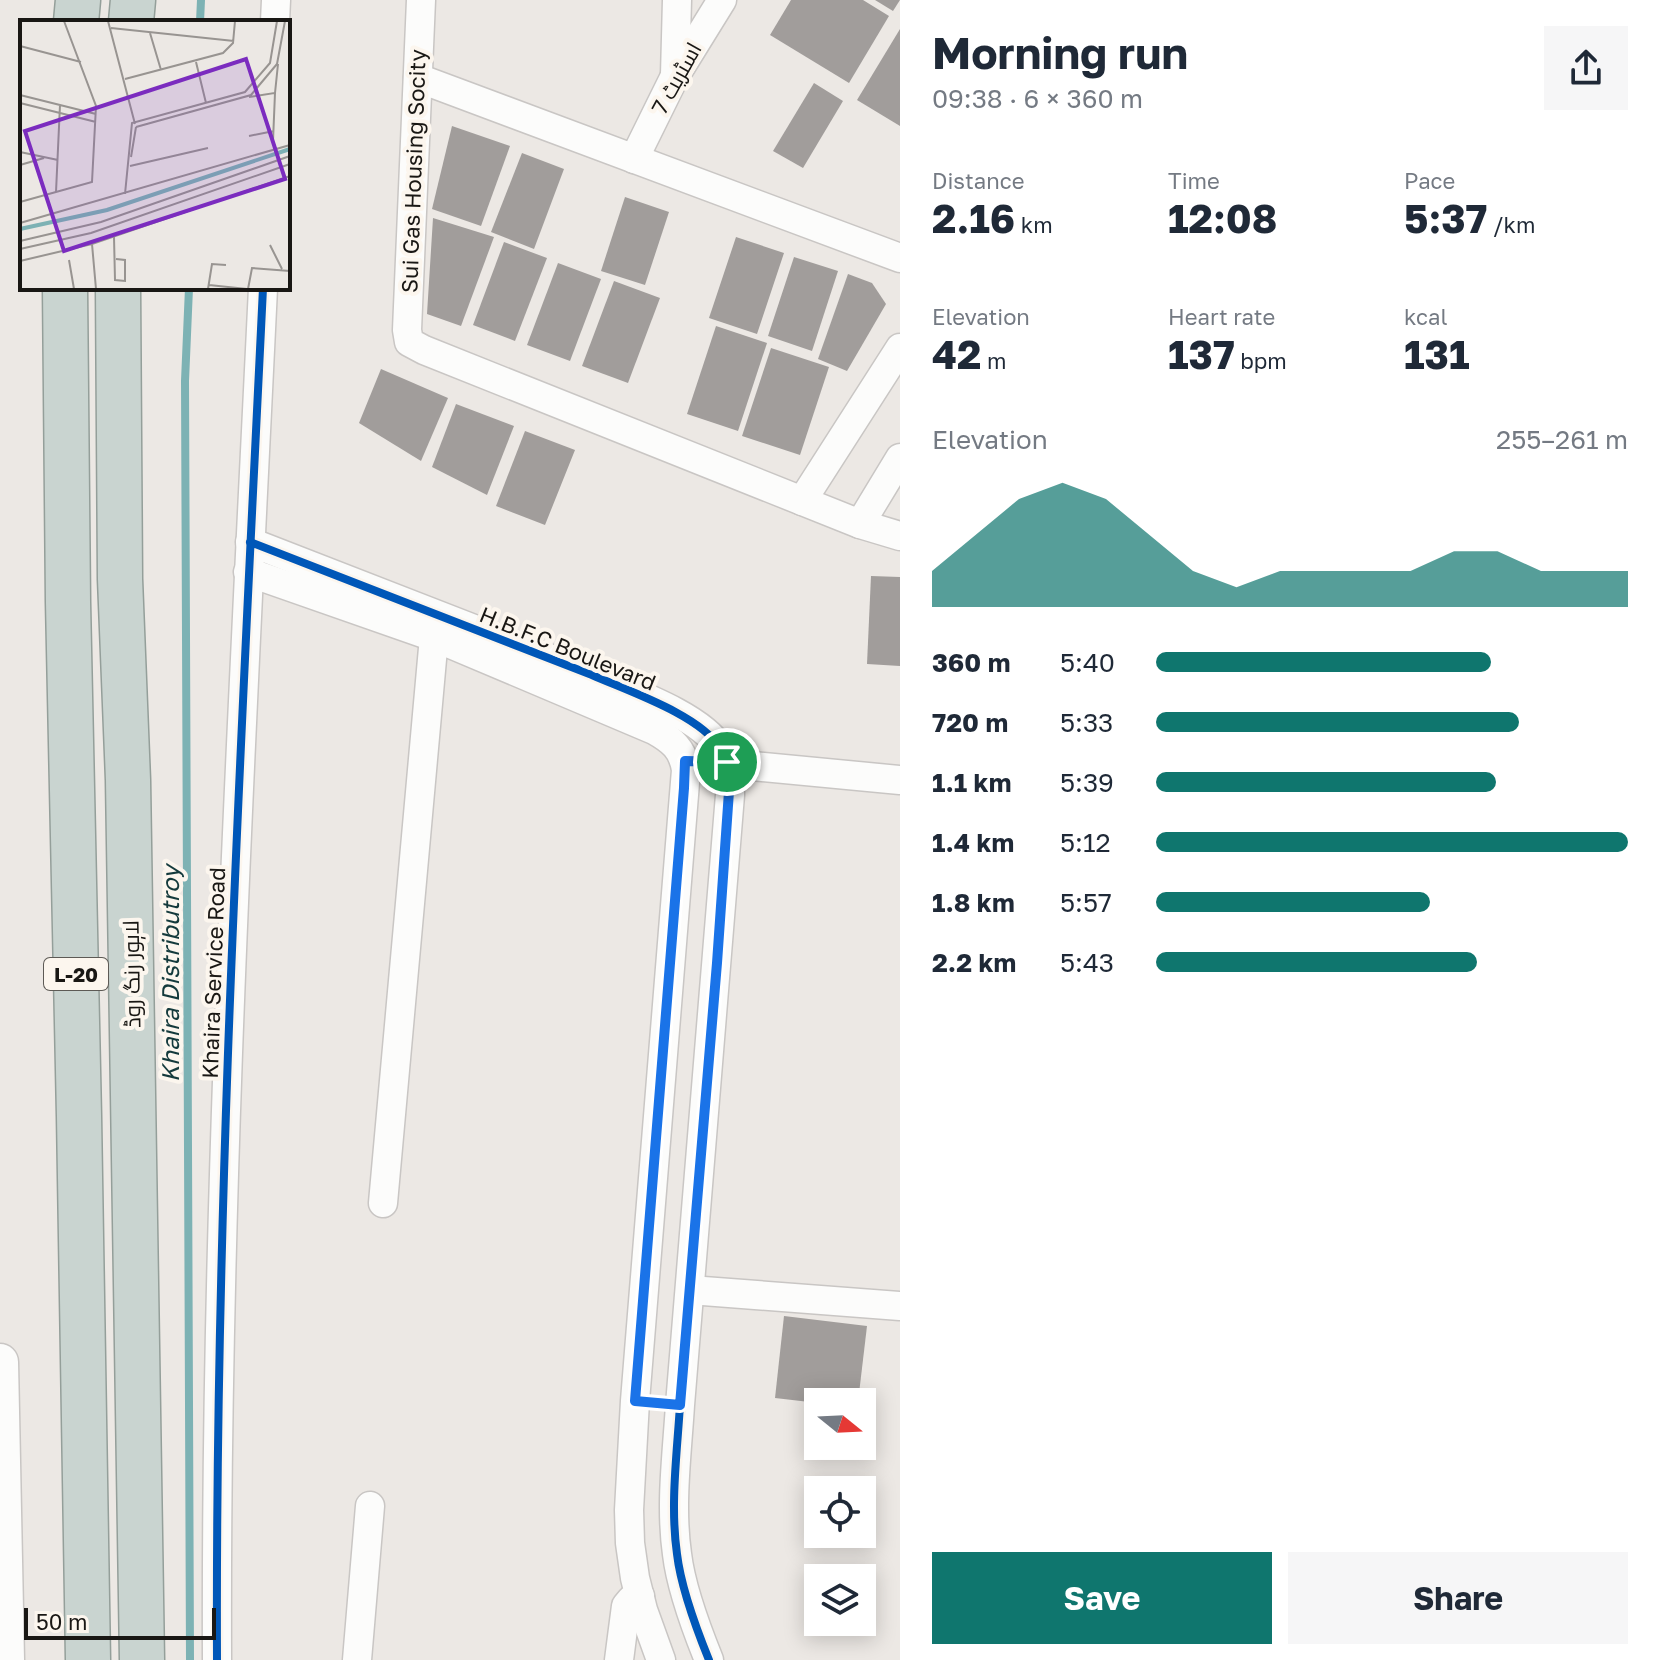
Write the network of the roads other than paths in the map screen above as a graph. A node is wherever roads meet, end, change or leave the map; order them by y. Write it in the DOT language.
graph roads {
  1 [pos="78,0"];
  2 [pos="133,0"];
  3 [pos="276,0"];
  4 [pos="421,0"];
  5 [pos="677,0"];
  6 [pos="722,0"];
  7 [pos="76,20"];
  8 [pos="131,20"];
  9 [pos="275,20"];
  10 [pos="675,76"];
  11 [pos="418,78"];
  12 [pos="634,159"];
  13 [pos="900,258"];
  14 [pos="65,290"];
  15 [pos="118,290"];
  16 [pos="263,290"];
  17 [pos="900,348"];
  18 [pos="900,458"];
  19 [pos="802,501"];
  20 [pos="860,524"];
  21 [pos="900,536"];
  22 [pos="250,542"];
  23 [pos="248,572"];
  24 [pos="434,637"];
  25 [pos="685,761"];
  26 [pos="727,762"];
  27 [pos="900,780"];
  28 [pos="383,1203"];
  29 [pos="690,1290"];
  30 [pos="900,1306"];
  31 [pos="0,1362"];
  32 [pos="635,1401"];
  33 [pos="680,1405"];
  34 [pos="370,1506"];
  35 [pos="640,1596"];
  36 [pos="6,1660"];
  37 [pos="88,1660"];
  38 [pos="142,1660"];
  39 [pos="217,1660"];
  40 [pos="357,1660"];
  41 [pos="619,1660"];
  42 [pos="661,1660"];
  43 [pos="709,1660"];
  1 -- 7 [label="highway"];
  2 -- 8 [label="highway"];
  3 -- 9 [label="street"];
  4 -- 11 [label="street, Sui Gas Housing Socity"];
  5 -- 10 [label="street"];
  6 -- 10 [label="street, اسٹریٹ 7"];
  10 -- 12 [label="street, اسٹریٹ 7"];
  11 -- 12 [label="street"];
  11 -- 19 [label="street, Sui Gas Housing Socity"];
  12 -- 13 [label="street"];
  14 -- 37 [label="highway, L-20"];
  15 -- 38 [label="highway, لاہور رنگ روڈ / L-20"];
  16 -- 22 [label="street, Khaira Service Road"];
  17 -- 19 [label="street"];
  18 -- 20 [label="street"];
  19 -- 20 [label="street"];
  20 -- 21 [label="street"];
  22 -- 23 [label="street, Khaira Service Road"];
  22 -- 26 [label="street, H.B.F.C Boulevard"];
  23 -- 24 [label="street, H.B.F.C Boulevard"];
  23 -- 39 [label="street, Khaira Service Road"];
  24 -- 25 [label="street, H.B.F.C Boulevard"];
  24 -- 28 [label="street"];
  25 -- 26 [label="street"];
  25 -- 32 [label="street"];
  26 -- 27 [label="street"];
  26 -- 29 [label="street"];
  29 -- 30 [label="street"];
  29 -- 33 [label="street"];
  31 -- 36 [label="street"];
  32 -- 33 [label="street"];
  32 -- 35 [label="street"];
  33 -- 43 [label="street"];
  34 -- 40 [label="street"];
  35 -- 41 [label="street"];
  35 -- 42 [label="street"];
}
